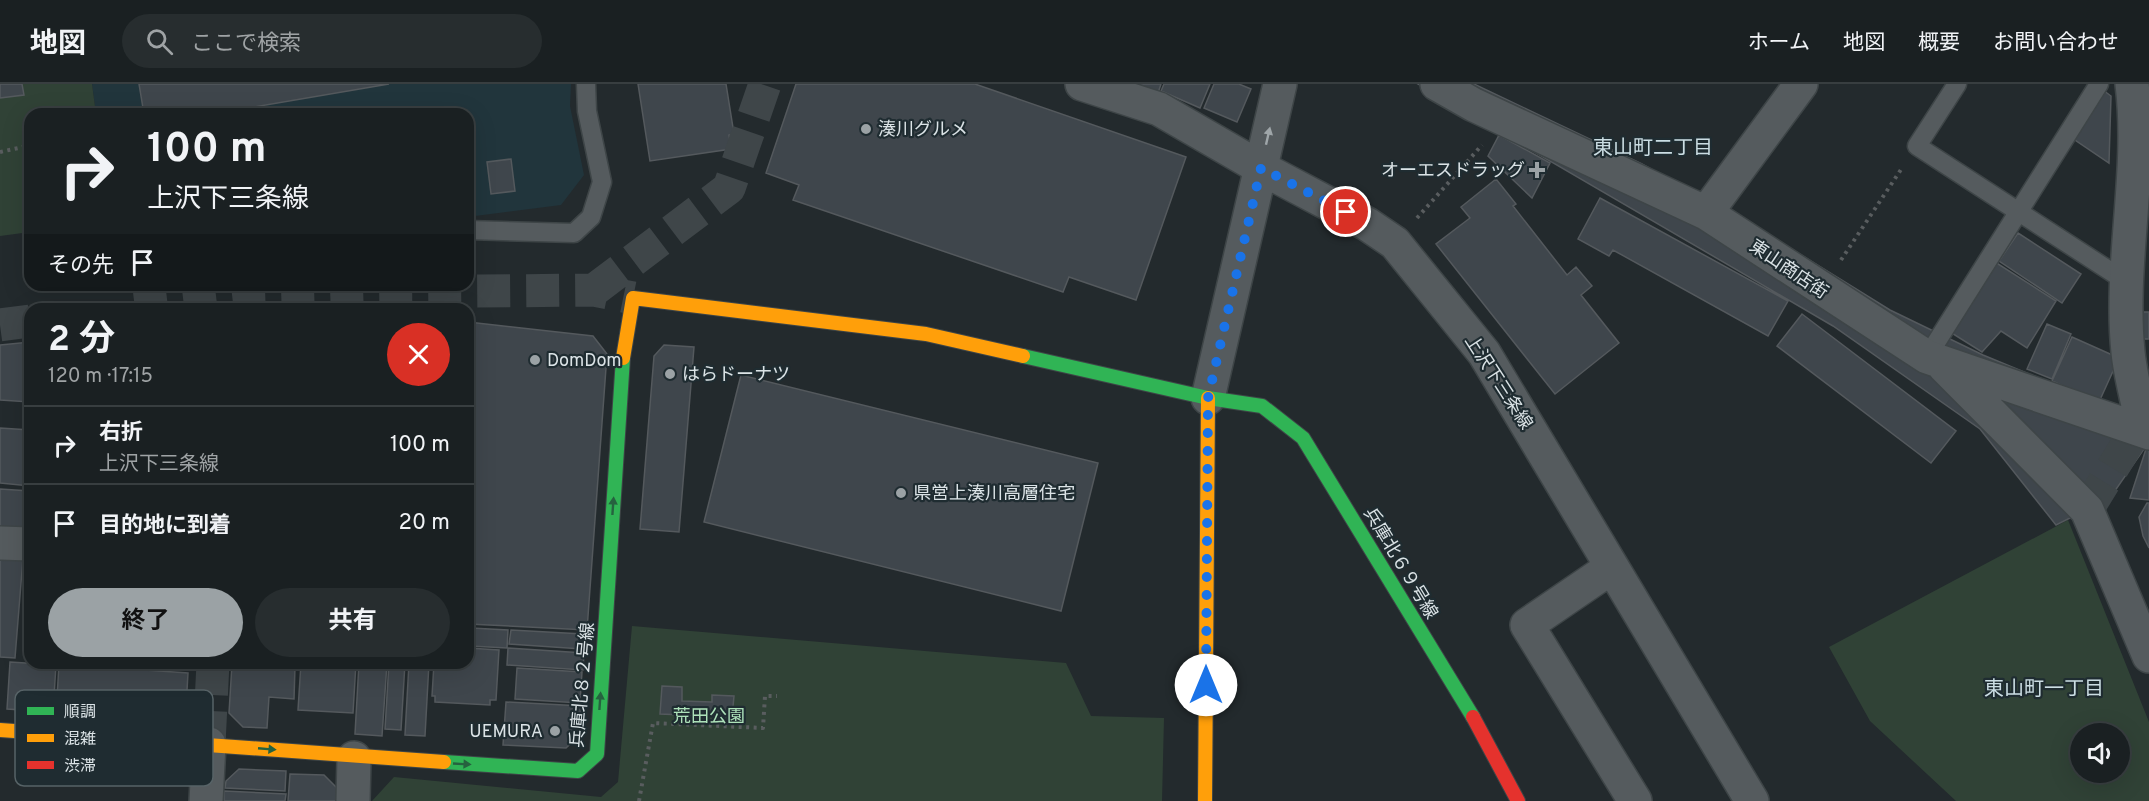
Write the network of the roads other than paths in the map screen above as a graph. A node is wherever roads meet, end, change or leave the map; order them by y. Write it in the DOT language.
graph roads {
  1 [pos="586,84"];
  2 [pos="1082,84"];
  3 [pos="1280,84"];
  4 [pos="1437,84"];
  5 [pos="1801,84"];
  6 [pos="1957,84"];
  7 [pos="2099,84"];
  8 [pos="2132,84"];
  9 [pos="1261,168"];
  10 [pos="2018,212"];
  11 [pos="1706,213"];
  12 [pos="474,230"];
  13 [pos="2127,282"];
  14 [pos="633,298"];
  15 [pos="1933,359"];
  16 [pos="1208,398"];
  17 [pos="2145,424"];
  18 [pos="0,543"];
  19 [pos="24,544"];
  20 [pos="1612,567"];
  21 [pos="2149,656"];
  22 [pos="0,730"];
  23 [pos="15,731"];
  24 [pos="213,744"];
  25 [pos="354,758"];
  26 [pos="207,786"];
  27 [pos="206,801"];
  28 [pos="353,801"];
  29 [pos="1205,801"];
  30 [pos="1518,801"];
  31 [pos="1635,801"];
  32 [pos="1752,801"];
  1 -- 12 [label="lane"];
  2 -- 9 [label="street, 上沢下三条線"];
  9 -- 3 [label="street, one-way"];
  4 -- 11 [label="street, 東山商店街"];
  5 -- 11 [label="street"];
  6 -- 10 [label="lane"];
  7 -- 10 [label="lane"];
  8 -- 13 [label="street"];
  9 -- 16 [label="street"];
  9 -- 20 [label="street, 上沢下三条線"];
  10 -- 13 [label="lane"];
  10 -- 15 [label="lane"];
  11 -- 15 [label="street, 東山商店街"];
  13 -- 17 [label="street"];
  14 -- 16 [label="street, 兵庫北６９号線"];
  25 -- 14 [label="street, 兵庫北８２号線, one-way"];
  15 -- 17 [label="street, 東山商店街"];
  15 -- 21 [label="street"];
  16 -- 29 [label="street"];
  16 -- 30 [label="street, 兵庫北６９号線"];
  18 -- 19 [label="street"];
  20 -- 31 [label="street"];
  20 -- 32 [label="street, 上沢下三条線"];
  22 -- 23 [label="street, 兵庫北８２号線"];
  24 -- 25 [label="street, 兵庫北８２号線, one-way"];
  25 -- 28 [label="street"];
  26 -- 27 [label="street"];
}
